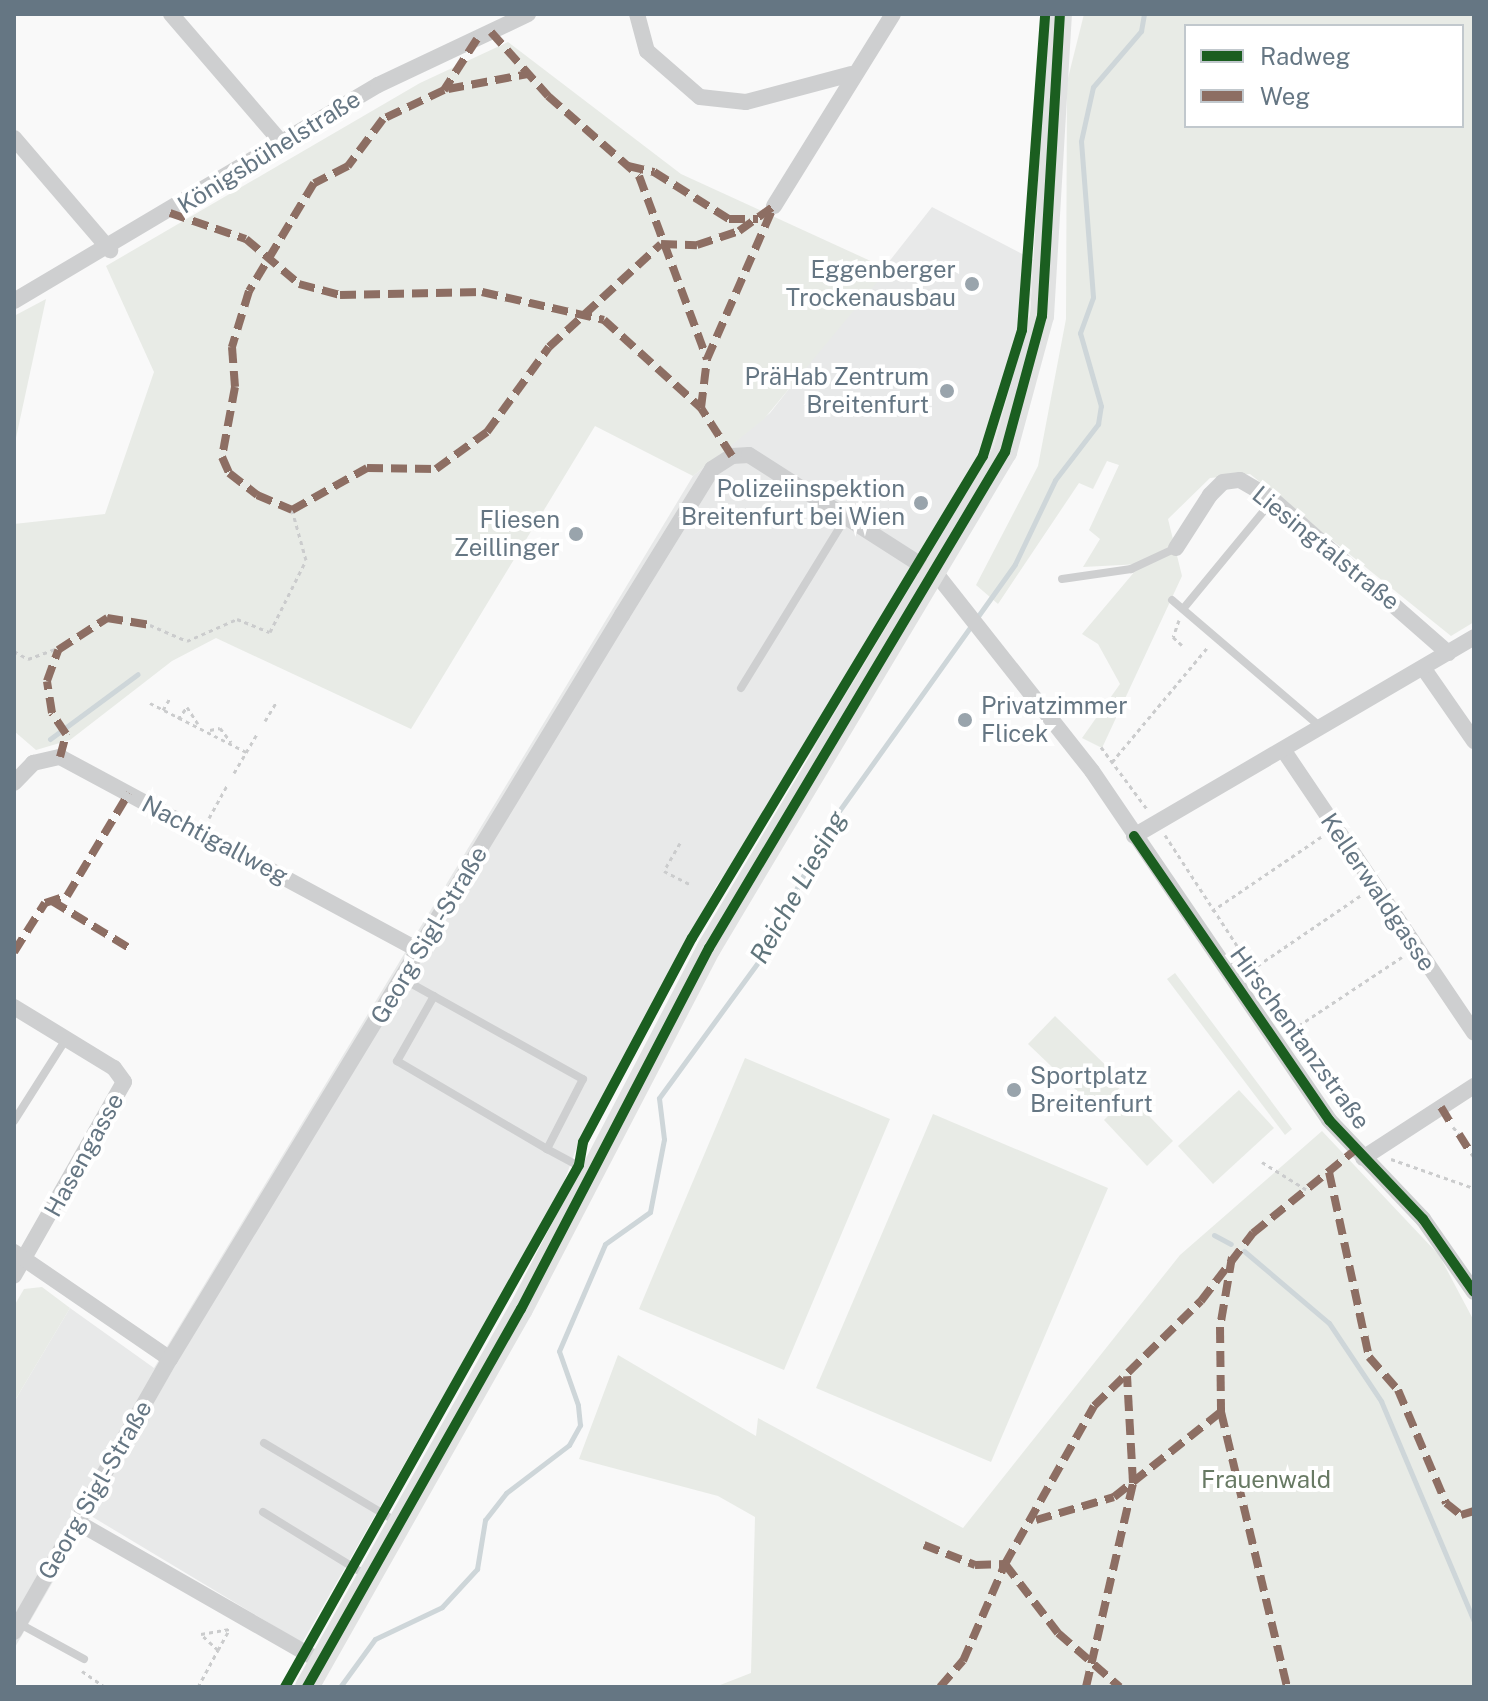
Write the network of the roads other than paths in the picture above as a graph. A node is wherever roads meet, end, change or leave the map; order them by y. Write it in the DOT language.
graph roads {
  1 [pos="171,14"];
  2 [pos="528,14"];
  3 [pos="637,14"];
  4 [pos="893,14"];
  5 [pos="1060,14"];
  6 [pos="504,19"];
  7 [pos="851,74"];
  8 [pos="14,138"];
  9 [pos="283,144"];
  10 [pos="774,206"];
  11 [pos="110,250"];
  12 [pos="14,301"];
  13 [pos="1273,500"];
  14 [pos="847,516"];
  15 [pos="1176,548"];
  16 [pos="938,576"];
  17 [pos="1062,579"];
  18 [pos="1172,600"];
  19 [pos="1183,609"];
  20 [pos="1474,637"];
  21 [pos="1448,653"];
  22 [pos="1424,669"];
  23 [pos="741,688"];
  24 [pos="1322,728"];
  25 [pos="1474,741"];
  26 [pos="1284,751"];
  27 [pos="14,783"];
  28 [pos="1134,836"];
  29 [pos="419,950"];
  30 [pos="403,979"];
  31 [pos="434,996"];
  32 [pos="14,1007"];
  33 [pos="1474,1033"];
  34 [pos="66,1039"];
  35 [pos="1474,1086"];
  36 [pos="14,1121"];
  37 [pos="547,1149"];
  38 [pos="1363,1158"];
  39 [pos="593,1173"];
  40 [pos="19,1256"];
  41 [pos="14,1276"];
  42 [pos="1474,1292"];
  43 [pos="170,1359"];
  44 [pos="264,1443"];
  45 [pos="263,1512"];
  46 [pos="77,1522"];
  47 [pos="401,1524"];
  48 [pos="370,1577"];
  49 [pos="16,1627"];
  50 [pos="81,1657"];
  51 [pos="321,1662"];
  52 [pos="307,1687"];
  1 -- 9 [label="street"];
  2 -- 6 [label="street, Königsbühelstraße"];
  3 -- 7 [label="street"];
  4 -- 7 [label="street"];
  5 -- 16 [label="main road"];
  6 -- 9 [label="street, Königsbühelstraße"];
  7 -- 10 [label="street"];
  8 -- 11 [label="street"];
  9 -- 11 [label="street, Königsbühelstraße"];
  11 -- 12 [label="street, Königsbühelstraße"];
  13 -- 15 [label="street, Liesingtalstraße"];
  13 -- 19 [label="lane"];
  13 -- 21 [label="street, Liesingtalstraße"];
  14 -- 16 [label="street, Georg Sigl-Straße"];
  14 -- 23 [label="lane"];
  14 -- 29 [label="street, Georg Sigl-Straße"];
  15 -- 17 [label="lane"];
  16 -- 28 [label="street, Hirschentanzstraße"];
  16 -- 39 [label="main road"];
  18 -- 19 [label="lane"];
  19 -- 24 [label="lane"];
  20 -- 21 [label="street"];
  21 -- 22 [label="street"];
  22 -- 24 [label="street"];
  22 -- 25 [label="street"];
  24 -- 26 [label="street"];
  26 -- 28 [label="street"];
  26 -- 33 [label="street, Kellerwaldgasse"];
  27 -- 29 [label="street, Nachtigallweg"];
  28 -- 38 [label="street, Hirschentanzstraße"];
  29 -- 30 [label="street, Georg Sigl-Straße"];
  30 -- 31 [label="lane"];
  30 -- 43 [label="street, Georg Sigl-Straße"];
  31 -- 37 [label="lane"];
  31 -- 37 [label="lane"];
  32 -- 34 [label="street, Hasengasse"];
  34 -- 36 [label="lane"];
  34 -- 40 [label="street, Hasengasse"];
  35 -- 38 [label="street"];
  37 -- 39 [label="lane"];
  38 -- 42 [label="street, Hirschentanzstraße"];
  39 -- 47 [label="main road"];
  40 -- 41 [label="street"];
  40 -- 43 [label="street"];
  43 -- 46 [label="street, Georg Sigl-Straße"];
  44 -- 47 [label="lane"];
  45 -- 48 [label="lane"];
  46 -- 49 [label="street, Georg Sigl-Straße"];
  46 -- 51 [label="street"];
  47 -- 48 [label="main road"];
  48 -- 51 [label="main road"];
  49 -- 50 [label="lane"];
  51 -- 52 [label="main road"];
}
